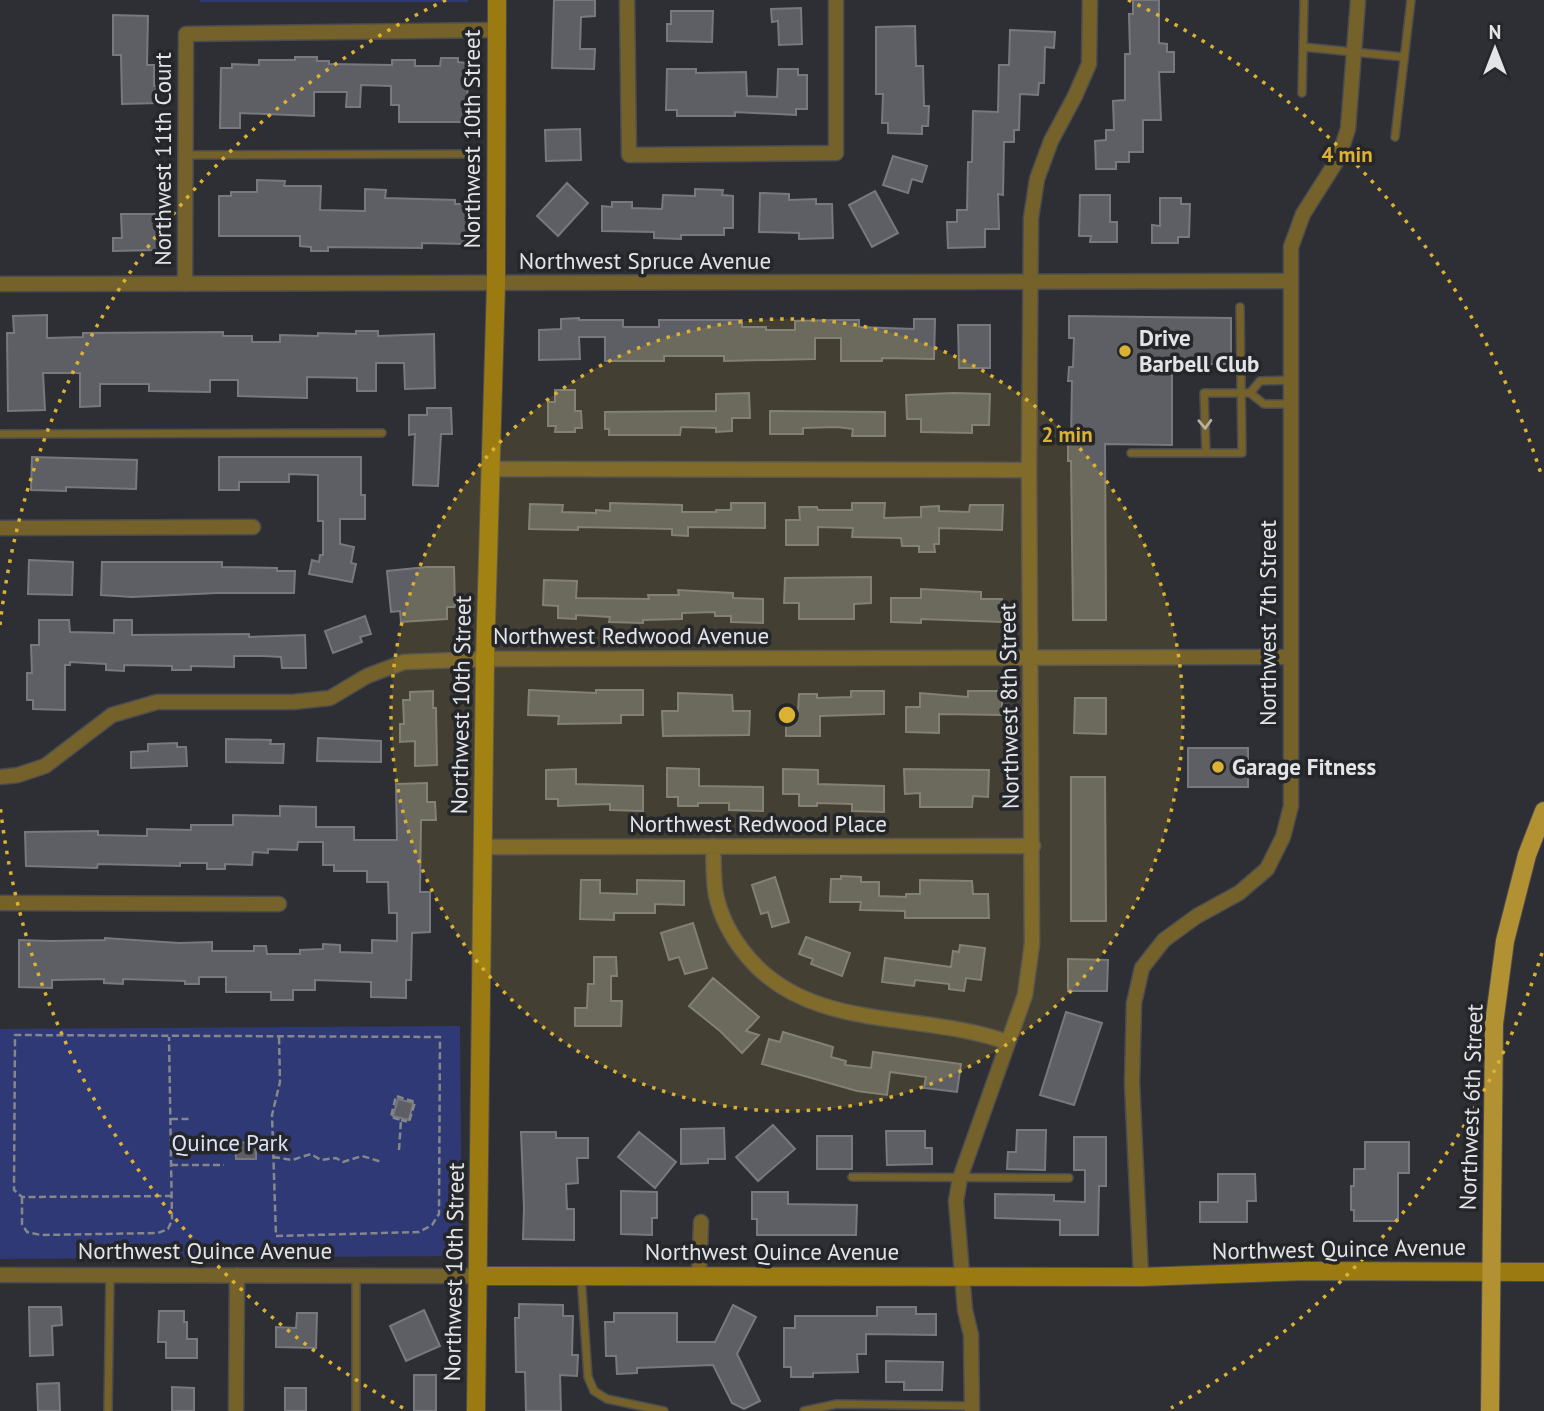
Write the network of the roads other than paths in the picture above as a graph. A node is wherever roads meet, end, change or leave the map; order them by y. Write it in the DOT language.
graph roads {
  1 [pos="497,0"];
  2 [pos="628,0"];
  3 [pos="836,0"];
  4 [pos="1090,0"];
  5 [pos="1304,0"];
  6 [pos="1358,0"];
  7 [pos="1411,0"];
  8 [pos="496,30"];
  9 [pos="1303,47"];
  10 [pos="1354,52"];
  11 [pos="1404,57"];
  12 [pos="1302,93"];
  13 [pos="1395,137"];
  14 [pos="467,154"];
  15 [pos="185,155"];
  16 [pos="1031,281"];
  17 [pos="1290,281"];
  18 [pos="0,284"];
  19 [pos="185,284"];
  20 [pos="496,284"];
  21 [pos="1240,307"];
  22 [pos="1291,380"];
  23 [pos="1245,393"];
  24 [pos="1291,404"];
  25 [pos="382,433"];
  26 [pos="0,434"];
  27 [pos="1131,453"];
  28 [pos="1206,453"];
  29 [pos="491,469"];
  30 [pos="1029,470"];
  31 [pos="253,527"];
  32 [pos="0,528"];
  33 [pos="1031,657"];
  34 [pos="1291,657"];
  35 [pos="485,659"];
  36 [pos="0,777"];
  37 [pos="1544,811"];
  38 [pos="713,846"];
  39 [pos="1033,846"];
  40 [pos="483,847"];
  41 [pos="0,902"];
  42 [pos="279,904"];
  43 [pos="1007,1042"];
  44 [pos="852,1177"];
  45 [pos="960,1178"];
  46 [pos="1069,1178"];
  47 [pos="701,1222"];
  48 [pos="1492,1272"];
  49 [pos="1544,1272"];
  50 [pos="0,1275"];
  51 [pos="110,1275"];
  52 [pos="237,1275"];
  53 [pos="356,1275"];
  54 [pos="479,1276"];
  55 [pos="581,1276"];
  56 [pos="699,1276"];
  57 [pos="963,1277"];
  58 [pos="1141,1277"];
  59 [pos="972,1408"];
  60 [pos="108,1411"];
  61 [pos="236,1411"];
  62 [pos="356,1411"];
  63 [pos="476,1411"];
  64 [pos="664,1411"];
  65 [pos="804,1411"];
  66 [pos="1490,1411"];
  1 -- 8 [label="street, Northwest 10th Street"];
  2 -- 3 [label="street"];
  4 -- 16 [label="street, Northwest 8th Street"];
  5 -- 9 [label="lane"];
  6 -- 10 [label="street, Northwest 7th Street"];
  7 -- 11 [label="lane"];
  8 -- 15 [label="street, Northwest 11th Court"];
  8 -- 20 [label="street, Northwest 10th Street"];
  9 -- 10 [label="lane"];
  9 -- 12 [label="lane"];
  10 -- 11 [label="lane"];
  10 -- 17 [label="street, Northwest 7th Street"];
  11 -- 13 [label="lane"];
  14 -- 15 [label="lane"];
  15 -- 19 [label="street, Northwest 11th Court"];
  16 -- 17 [label="street, Northwest Spruce Avenue"];
  16 -- 20 [label="street, Northwest Spruce Avenue"];
  16 -- 30 [label="street, Northwest 8th Street"];
  17 -- 22 [label="street, Northwest 7th Street"];
  18 -- 19 [label="street, Northwest Spruce Avenue"];
  19 -- 20 [label="street, Northwest Spruce Avenue"];
  20 -- 29 [label="street, Northwest 10th Street"];
  21 -- 23 [label="lane"];
  22 -- 23 [label="lane"];
  22 -- 24 [label="street, Northwest 7th Street"];
  23 -- 24 [label="lane"];
  23 -- 28 [label="lane"];
  23 -- 28 [label="lane, one-way"];
  24 -- 34 [label="street, Northwest 7th Street"];
  25 -- 26 [label="lane"];
  27 -- 28 [label="lane"];
  29 -- 30 [label="street"];
  29 -- 35 [label="street, Northwest 10th Street"];
  30 -- 33 [label="street, Northwest 8th Street"];
  31 -- 32 [label="street"];
  33 -- 34 [label="street, Northwest Redwood Avenue"];
  33 -- 35 [label="street, Northwest Redwood Avenue"];
  33 -- 39 [label="street, Northwest 8th Street"];
  34 -- 58 [label="street, Northwest 7th Street"];
  35 -- 36 [label="street, Northwest Redwood Avenue"];
  35 -- 40 [label="street, Northwest 10th Street"];
  37 -- 48 [label="main road, Northwest 6th Street"];
  38 -- 39 [label="street, Northwest Redwood Place"];
  38 -- 40 [label="street, Northwest Redwood Place"];
  38 -- 43 [label="street"];
  39 -- 43 [label="street, Northwest 8th Street"];
  40 -- 54 [label="street, Northwest 10th Street"];
  41 -- 42 [label="street"];
  43 -- 45 [label="street, Northwest 8th Street"];
  44 -- 45 [label="lane"];
  45 -- 46 [label="lane"];
  45 -- 57 [label="street, Northwest 8th Street"];
  47 -- 56 [label="street"];
  48 -- 49 [label="street, Northwest Quince Avenue"];
  48 -- 58 [label="street, Northwest Quince Avenue"];
  48 -- 66 [label="main road, Northwest 6th Street"];
  50 -- 51 [label="street, Northwest Quince Avenue"];
  51 -- 52 [label="street, Northwest Quince Avenue"];
  51 -- 60 [label="lane"];
  52 -- 53 [label="street, Northwest Quince Avenue"];
  52 -- 61 [label="street"];
  53 -- 54 [label="street, Northwest Quince Avenue"];
  53 -- 62 [label="lane"];
  54 -- 55 [label="street, Northwest Quince Avenue"];
  54 -- 63 [label="street, Northwest 10th Street"];
  55 -- 56 [label="street, Northwest Quince Avenue"];
  55 -- 64 [label="lane"];
  56 -- 57 [label="street, Northwest Quince Avenue"];
  57 -- 58 [label="street, Northwest Quince Avenue"];
  57 -- 59 [label="street, Northwest 8th Street"];
  59 -- 65 [label="lane"];
}
